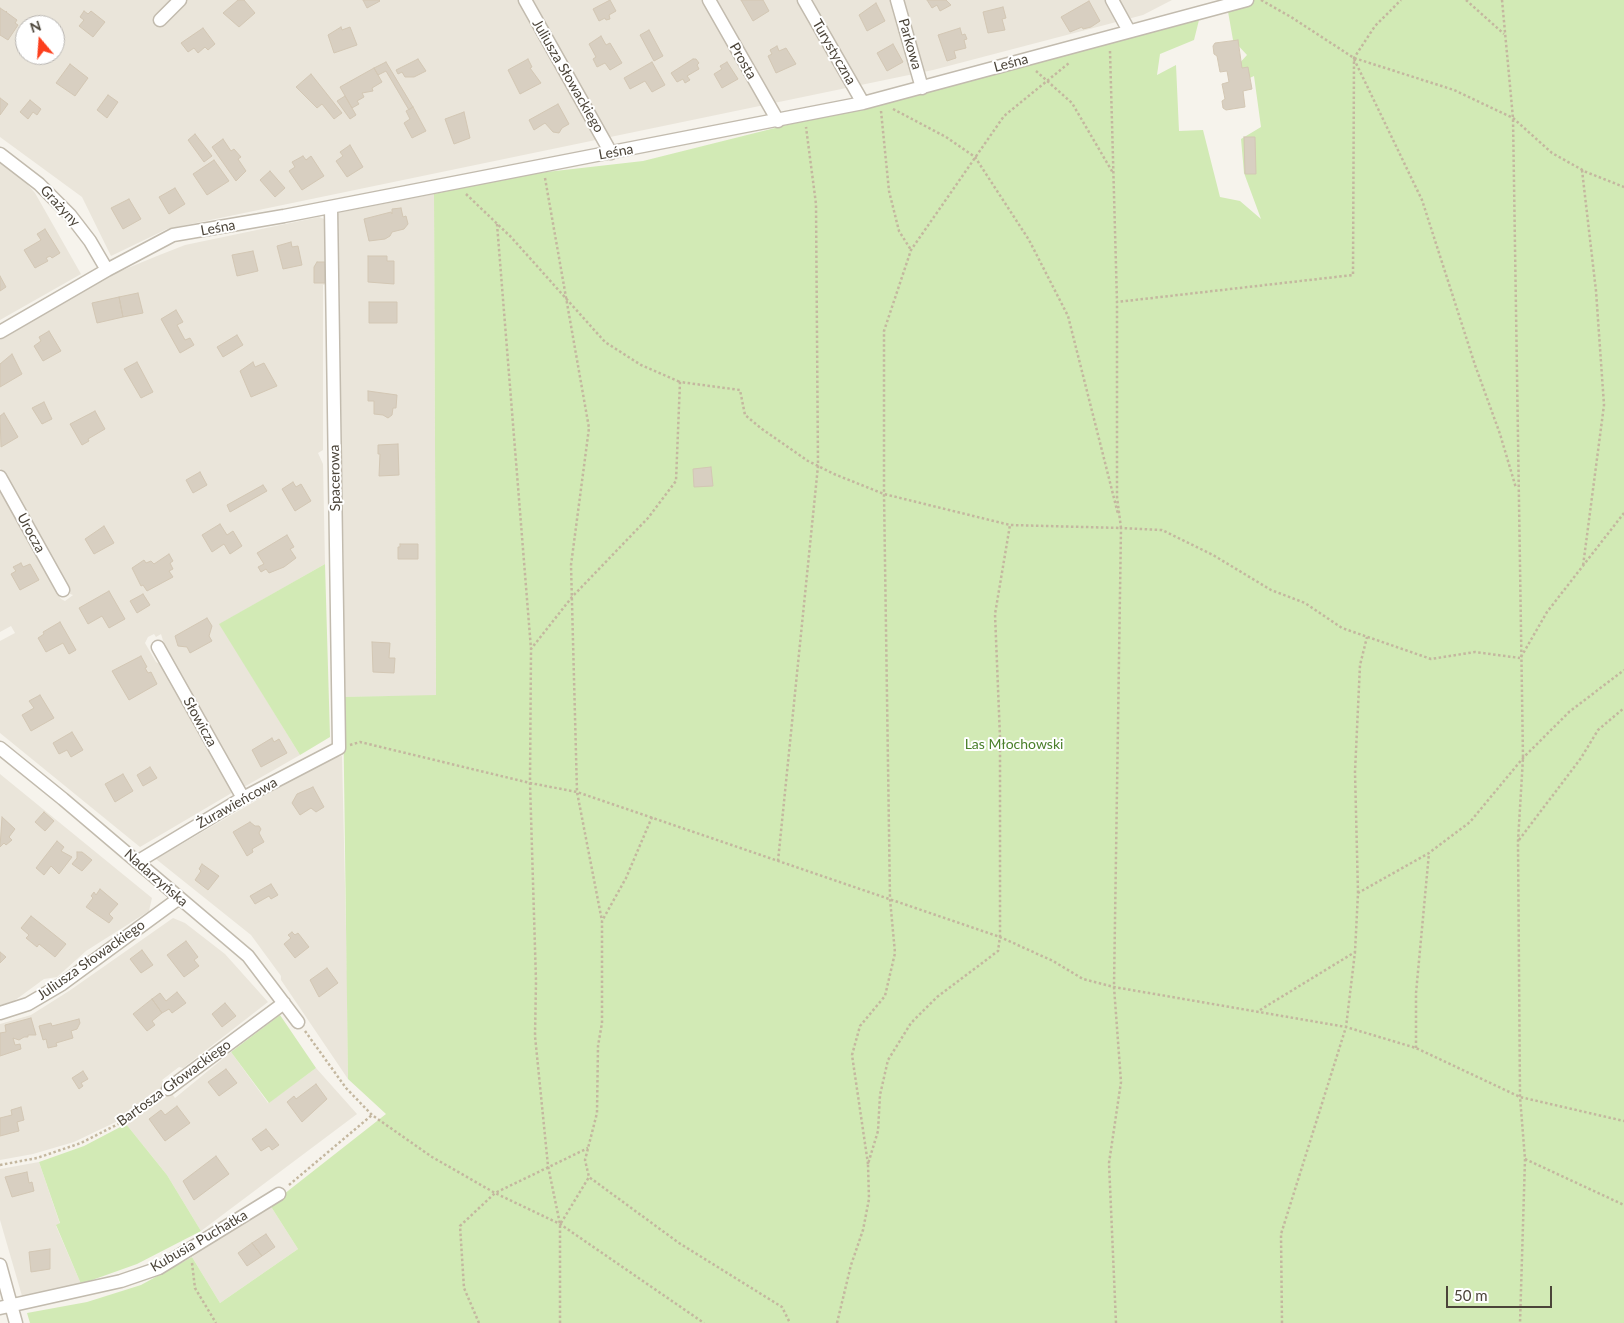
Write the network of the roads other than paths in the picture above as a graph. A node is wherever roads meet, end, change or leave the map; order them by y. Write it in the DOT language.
graph roads {
  1 [pos="180,0"];
  2 [pos="524,0"];
  3 [pos="709,0"];
  4 [pos="804,0"];
  5 [pos="897,0"];
  6 [pos="1112,0"];
  7 [pos="1247,0"];
  8 [pos="160,20"];
  9 [pos="1129,31"];
  10 [pos="922,88"];
  11 [pos="863,103"];
  12 [pos="778,121"];
  13 [pos="611,152"];
  14 [pos="0,154"];
  15 [pos="331,207"];
  16 [pos="107,270"];
  17 [pos="0,332"];
  18 [pos="0,477"];
  19 [pos="63,590"];
  20 [pos="158,646"];
  21 [pos="0,748"];
  22 [pos="340,748"];
  23 [pos="243,798"];
  24 [pos="137,862"];
  25 [pos="178,899"];
  26 [pos="284,1003"];
  27 [pos="0,1013"];
  28 [pos="298,1022"];
  29 [pos="168,1089"];
  30 [pos="279,1194"];
  31 [pos="0,1265"];
  32 [pos="5,1307"];
  33 [pos="16,1323"];
  1 -- 8 [label="street"];
  2 -- 13 [label="street, Juliusza Słowackiego"];
  3 -- 12 [label="street, Prosta"];
  4 -- 11 [label="street, Turystyczna"];
  5 -- 10 [label="street, Parkowa"];
  6 -- 9 [label="street"];
  7 -- 9 [label="street, Leśna"];
  9 -- 10 [label="street, Leśna"];
  10 -- 11 [label="street, Leśna"];
  11 -- 12 [label="street, Leśna"];
  12 -- 13 [label="street, Leśna"];
  13 -- 15 [label="street, Leśna"];
  14 -- 16 [label="street, Grażyny"];
  15 -- 16 [label="street, Leśna"];
  15 -- 22 [label="street, Spacerowa"];
  16 -- 17 [label="street, Leśna"];
  18 -- 19 [label="street, Urocza"];
  20 -- 23 [label="street, Słowicza"];
  21 -- 24 [label="street, Nadarzyńska"];
  22 -- 23 [label="street, Żurawieńcowa"];
  23 -- 24 [label="street, Żurawieńcowa"];
  24 -- 25 [label="street, Nadarzyńska"];
  25 -- 26 [label="street, Nadarzyńska"];
  25 -- 27 [label="street, Juliusza Słowackiego"];
  26 -- 28 [label="street, Nadarzyńska"];
  26 -- 29 [label="street, Bartosza Głowackiego"];
  30 -- 32 [label="street, Kubusia Puchatka"];
  31 -- 32 [label="street"];
  32 -- 33 [label="street"];
}
